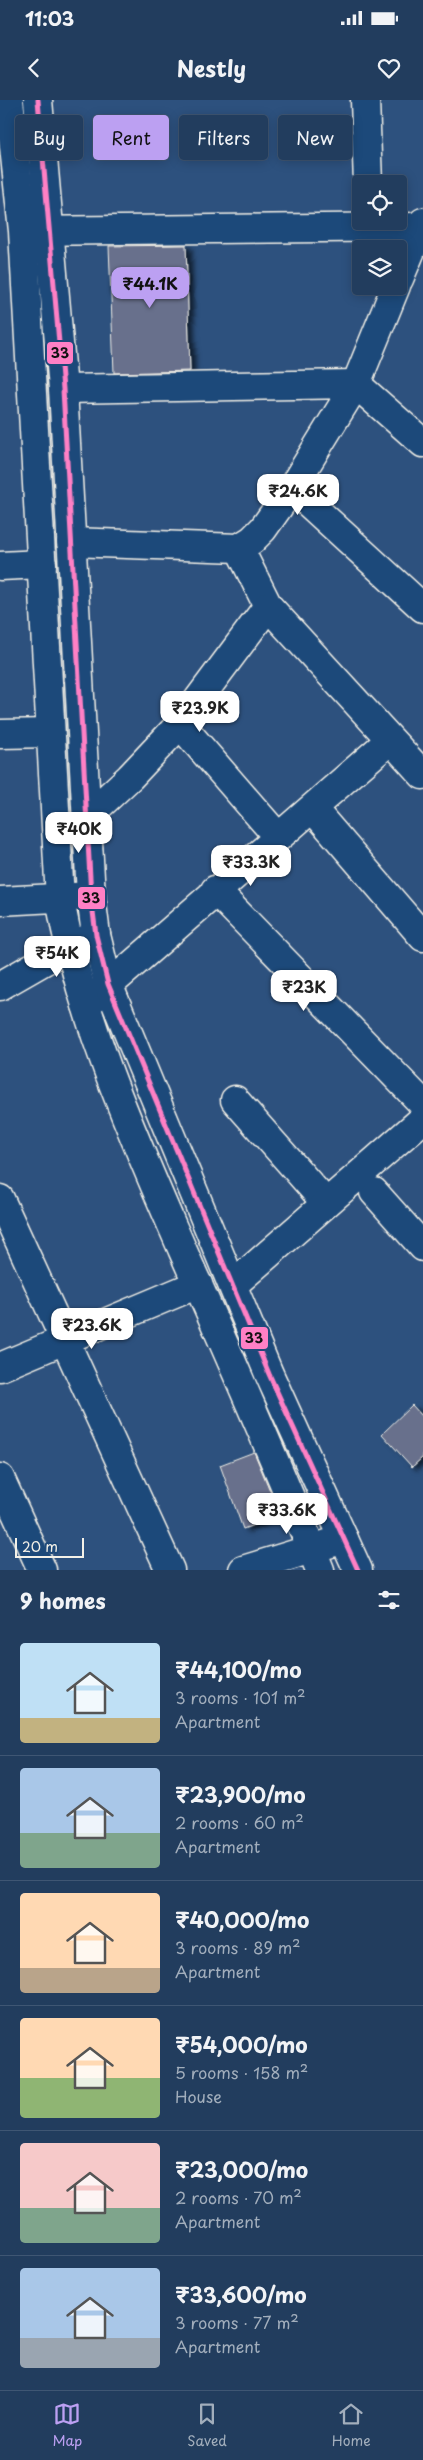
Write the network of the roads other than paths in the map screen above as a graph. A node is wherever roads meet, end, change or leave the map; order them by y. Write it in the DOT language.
graph roads {
  1 [pos="9,100"];
  2 [pos="38,100"];
  3 [pos="365,100"];
  4 [pos="368,175"];
  5 [pos="352,224"];
  6 [pos="407,224"];
  7 [pos="422,224"];
  8 [pos="36,231"];
  9 [pos="407,260"];
  10 [pos="392,295"];
  11 [pos="356,384"];
  12 [pos="63,389"];
  13 [pos="423,443"];
  14 [pos="292,488"];
  15 [pos="71,542"];
  16 [pos="238,548"];
  17 [pos="42,564"];
  18 [pos="0,566"];
  19 [pos="268,606"];
  20 [pos="423,608"];
  21 [pos="180,724"];
  22 [pos="50,732"];
  23 [pos="0,734"];
  24 [pos="390,740"];
  25 [pos="423,775"];
  26 [pos="313,809"];
  27 [pos="87,817"];
  28 [pos="278,837"];
  29 [pos="215,890"];
  30 [pos="91,896"];
  31 [pos="60,898"];
  32 [pos="0,901"];
  33 [pos="96,934"];
  34 [pos="423,937"];
  35 [pos="68,947"];
  36 [pos="108,984"];
  37 [pos="0,986"];
  38 [pos="86,1005"];
  39 [pos="235,1100"];
  40 [pos="423,1104"];
  41 [pos="423,1119"];
  42 [pos="374,1192"];
  43 [pos="0,1198"];
  44 [pos="326,1203"];
  45 [pos="423,1247"];
  46 [pos="198,1284"];
  47 [pos="233,1285"];
  48 [pos="64,1339"];
  49 [pos="0,1366"];
  50 [pos="0,1478"];
  51 [pos="344,1539"];
  52 [pos="316,1560"];
  53 [pos="42,1570"];
  54 [pos="170,1570"];
  55 [pos="243,1570"];
  56 [pos="358,1570"];
  1 -- 8 [label="street"];
  2 -- 8 [label="street"];
  3 -- 4 [label="street"];
  5 -- 8 [label="street"];
  6 -- 7 [label="street"];
  7 -- 9 [label="street"];
  8 -- 12 [label="street"];
  8 -- 17 [label="street"];
  10 -- 11 [label="street"];
  11 -- 12 [label="street"];
  11 -- 13 [label="street"];
  11 -- 14 [label="street"];
  12 -- 15 [label="street"];
  14 -- 16 [label="street"];
  14 -- 20 [label="street"];
  15 -- 16 [label="street"];
  15 -- 27 [label="street"];
  16 -- 19 [label="street"];
  17 -- 18 [label="street"];
  17 -- 22 [label="street"];
  19 -- 21 [label="street"];
  19 -- 24 [label="street"];
  21 -- 27 [label="street"];
  21 -- 28 [label="street"];
  22 -- 23 [label="street"];
  22 -- 31 [label="street"];
  24 -- 25 [label="street"];
  24 -- 26 [label="street"];
  26 -- 28 [label="street"];
  26 -- 34 [label="street"];
  27 -- 30 [label="street"];
  28 -- 29 [label="street"];
  29 -- 36 [label="street"];
  29 -- 40 [label="street"];
  30 -- 31 [label="street"];
  30 -- 33 [label="street"];
  31 -- 32 [label="street"];
  31 -- 35 [label="street"];
  33 -- 35 [label="street"];
  33 -- 36 [label="street"];
  35 -- 37 [label="street"];
  35 -- 38 [label="street"];
  36 -- 38 [label="street"];
  36 -- 47 [label="street"];
  38 -- 46 [label="street"];
  39 -- 44 [label="street"];
  41 -- 44 [label="street"];
  42 -- 45 [label="street"];
  43 -- 48 [label="street"];
  44 -- 47 [label="street"];
  46 -- 48 [label="street"];
  46 -- 52 [label="street"];
  47 -- 51 [label="street"];
  48 -- 49 [label="street"];
  48 -- 54 [label="street"];
  50 -- 53 [label="street"];
  51 -- 52 [label="street"];
  51 -- 56 [label="street"];
  52 -- 55 [label="street"];
}
